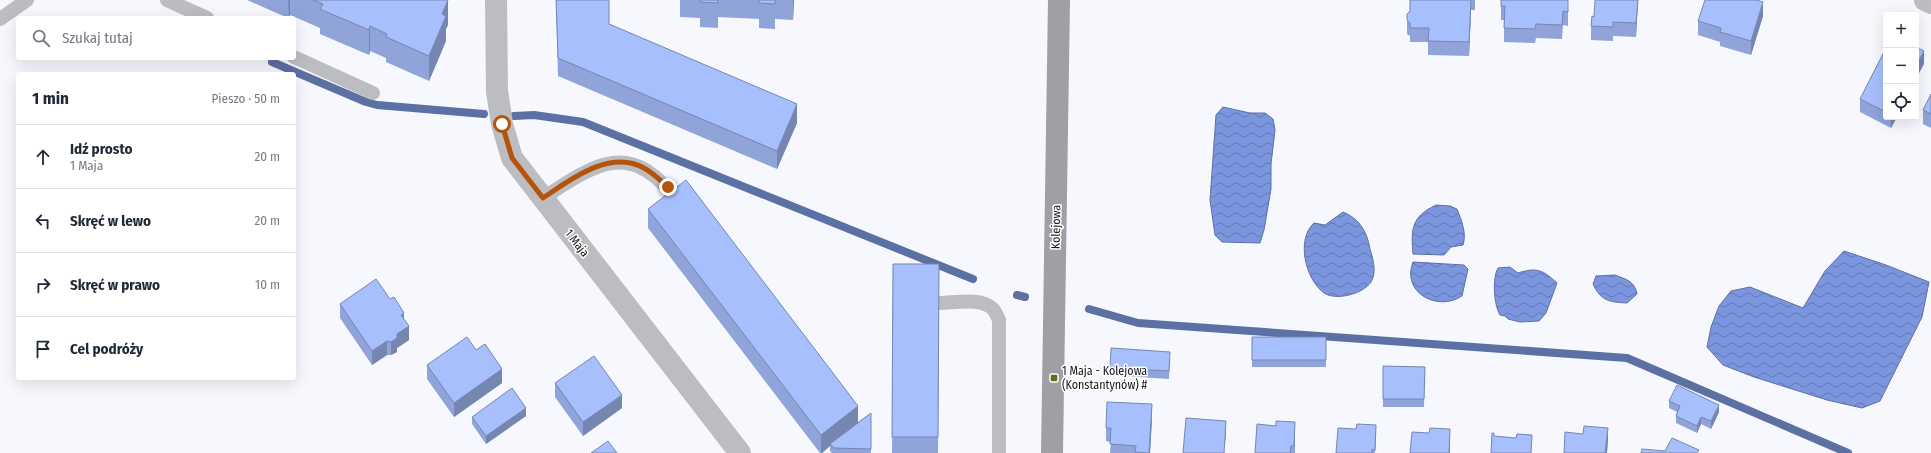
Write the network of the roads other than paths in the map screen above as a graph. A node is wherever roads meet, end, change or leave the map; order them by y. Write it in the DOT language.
graph roads {
  1 [pos="27,0"];
  2 [pos="167,0"];
  3 [pos="496,0"];
  4 [pos="1059,0"];
  5 [pos="1925,0"];
  6 [pos="1931,3"];
  7 [pos="203,16"];
  8 [pos="0,19"];
  9 [pos="296,58"];
  10 [pos="373,93"];
  11 [pos="543,198"];
  12 [pos="680,204"];
  13 [pos="939,303"];
  14 [pos="740,453"];
  15 [pos="999,453"];
  16 [pos="1052,453"];
  1 -- 8 [label="lane"];
  2 -- 7 [label="lane"];
  3 -- 11 [label="street, 1 Maja"];
  4 -- 16 [label="street, Kolejowa"];
  5 -- 6 [label="street"];
  9 -- 10 [label="lane"];
  11 -- 12 [label="lane"];
  11 -- 14 [label="street, 1 Maja"];
  13 -- 15 [label="lane"];
}
